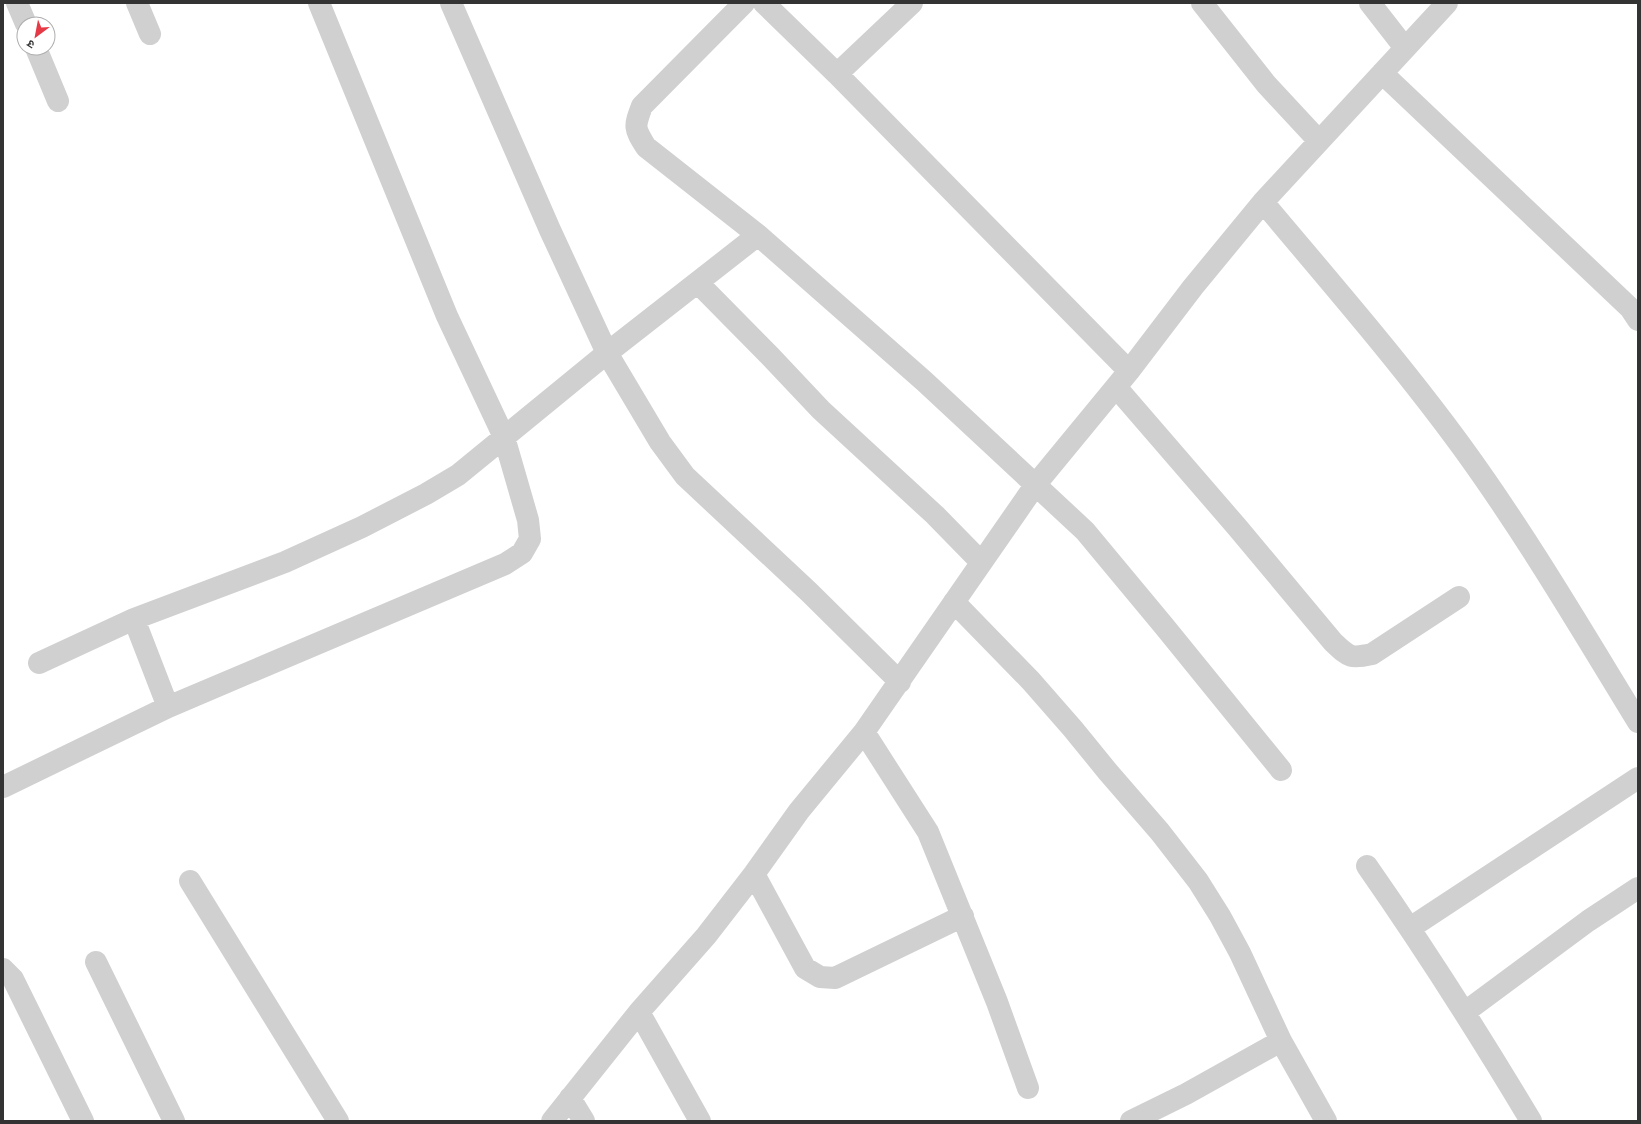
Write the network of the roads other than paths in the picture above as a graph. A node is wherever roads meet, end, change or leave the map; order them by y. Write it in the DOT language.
graph roads {
  1 [pos="17,3"];
  2 [pos="137,3"];
  3 [pos="320,3"];
  4 [pos="744,3"];
  5 [pos="764,3"];
  6 [pos="912,3"];
  7 [pos="1202,3"];
  8 [pos="1370,3"];
  9 [pos="1447,3"];
  10 [pos="458,6"];
  11 [pos="23,16"];
  12 [pos="150,34"];
  13 [pos="1405,48"];
  14 [pos="39,56"];
  15 [pos="1382,73"];
  16 [pos="837,74"];
  17 [pos="58,102"];
  18 [pos="1318,140"];
  19 [pos="1263,202"];
  20 [pos="758,235"];
  21 [pos="698,283"];
  22 [pos="1638,320"];
  23 [pos="607,353"];
  24 [pos="1123,379"];
  25 [pos="504,438"];
  26 [pos="1036,484"];
  27 [pos="981,562"];
  28 [pos="1459,597"];
  29 [pos="954,602"];
  30 [pos="134,619"];
  31 [pos="39,663"];
  32 [pos="900,682"];
  33 [pos="168,706"];
  34 [pos="1638,722"];
  35 [pos="864,732"];
  36 [pos="1281,770"];
  37 [pos="1638,778"];
  38 [pos="3,787"];
  39 [pos="1367,866"];
  40 [pos="754,874"];
  41 [pos="190,881"];
  42 [pos="1638,888"];
  43 [pos="963,916"];
  44 [pos="1410,928"];
  45 [pos="96,962"];
  46 [pos="3,969"];
  47 [pos="639,1012"];
  48 [pos="1465,1012"];
  49 [pos="1281,1041"];
  50 [pos="1028,1088"];
  51 [pos="570,1098"];
  52 [pos="83,1121"];
  53 [pos="174,1121"];
  54 [pos="338,1121"];
  55 [pos="552,1121"];
  56 [pos="584,1121"];
  57 [pos="700,1121"];
  58 [pos="1131,1121"];
  59 [pos="1326,1121"];
  60 [pos="1531,1121"];
  1 -- 11 [label="street"];
  2 -- 12 [label="street"];
  3 -- 25 [label="street"];
  4 -- 20 [label="street"];
  5 -- 16 [label="street"];
  6 -- 16 [label="street"];
  7 -- 18 [label="street"];
  8 -- 13 [label="street"];
  9 -- 13 [label="street"];
  10 -- 23 [label="street"];
  13 -- 15 [label="street"];
  14 -- 17 [label="street"];
  15 -- 18 [label="street"];
  15 -- 22 [label="street"];
  16 -- 24 [label="street"];
  18 -- 19 [label="street"];
  19 -- 24 [label="street"];
  19 -- 34 [label="street"];
  20 -- 21 [label="street"];
  20 -- 26 [label="street"];
  21 -- 23 [label="street"];
  21 -- 27 [label="street"];
  23 -- 25 [label="street"];
  23 -- 32 [label="street"];
  24 -- 26 [label="street"];
  24 -- 28 [label="street"];
  25 -- 30 [label="street"];
  25 -- 33 [label="street"];
  26 -- 27 [label="street"];
  26 -- 36 [label="street"];
  27 -- 29 [label="street"];
  29 -- 32 [label="street"];
  29 -- 49 [label="street"];
  30 -- 31 [label="street"];
  30 -- 33 [label="street"];
  32 -- 35 [label="street"];
  33 -- 38 [label="street"];
  35 -- 40 [label="street"];
  35 -- 43 [label="street"];
  37 -- 44 [label="street"];
  39 -- 44 [label="street"];
  40 -- 43 [label="street"];
  40 -- 47 [label="street"];
  41 -- 54 [label="street"];
  42 -- 48 [label="street"];
  43 -- 50 [label="street"];
  44 -- 48 [label="street"];
  45 -- 53 [label="street"];
  46 -- 52 [label="street"];
  47 -- 51 [label="street"];
  47 -- 57 [label="street"];
  48 -- 60 [label="street"];
  49 -- 58 [label="street"];
  49 -- 59 [label="street"];
  51 -- 55 [label="street"];
  51 -- 56 [label="street"];
}
